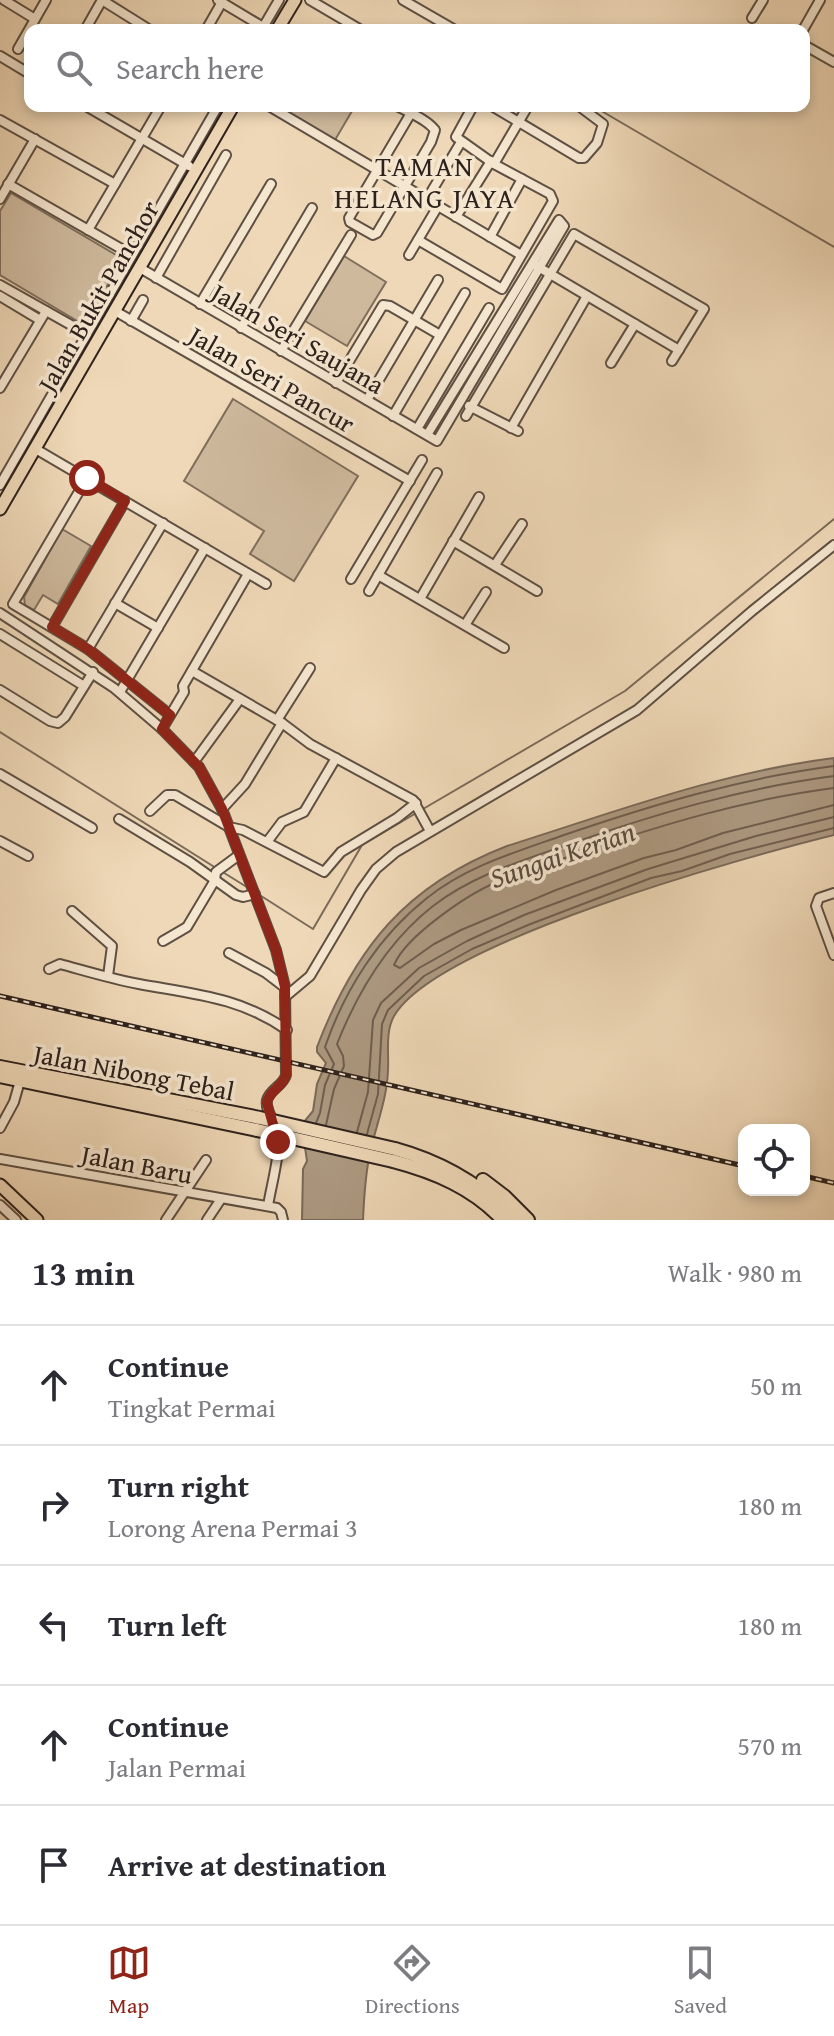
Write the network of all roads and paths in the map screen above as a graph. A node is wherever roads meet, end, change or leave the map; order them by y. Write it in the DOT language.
graph roads {
  1 [pos="4,0"];
  2 [pos="46,0"];
  3 [pos="102,0"];
  4 [pos="279,0"];
  5 [pos="295,0"];
  6 [pos="310,0"];
  7 [pos="403,0"];
  8 [pos="763,0"];
  9 [pos="820,0"];
  10 [pos="220,1"];
  11 [pos="752,18"];
  12 [pos="35,19"];
  13 [pos="32,24"];
  14 [pos="88,24"];
  15 [pos="138,24"];
  16 [pos="209,24"];
  17 [pos="256,24"];
  18 [pos="267,24"];
  19 [pos="281,24"];
  20 [pos="351,24"];
  21 [pos="445,24"];
  22 [pos="806,24"];
  23 [pos="24,38"];
  24 [pos="810,48"];
  25 [pos="18,49"];
  26 [pos="0,56"];
  27 [pos="834,62"];
  28 [pos="24,70"];
  29 [pos="102,112"];
  30 [pos="157,112"];
  31 [pos="215,112"];
  32 [pos="230,112"];
  33 [pos="279,112"];
  34 [pos="413,112"];
  35 [pos="416,112"];
  36 [pos="469,112"];
  37 [pos="502,112"];
  38 [pos="525,112"];
  39 [pos="587,112"];
  40 [pos="0,120"];
  41 [pos="519,122"];
  42 [pos="141,138"];
  43 [pos="35,139"];
  44 [pos="461,142"];
  45 [pos="226,155"];
  46 [pos="493,162"];
  47 [pos="185,164"];
  48 [pos="196,170"];
  49 [pos="376,170"];
  50 [pos="522,179"];
  51 [pos="8,184"];
  52 [pos="115,184"];
  53 [pos="271,184"];
  54 [pos="404,186"];
  55 [pos="0,199"];
  56 [pos="427,199"];
  57 [pos="438,206"];
  58 [pos="312,208"];
  59 [pos="456,217"];
  60 [pos="88,230"];
  61 [pos="351,235"];
  62 [pos="490,237"];
  63 [pos="418,240"];
  64 [pos="132,255"];
  65 [pos="409,255"];
  66 [pos="521,255"];
  67 [pos="535,265"];
  68 [pos="140,268"];
  69 [pos="550,274"];
  70 [pos="156,278"];
  71 [pos="438,280"];
  72 [pos="1,291"];
  73 [pos="465,293"];
  74 [pos="587,296"];
  75 [pos="143,300"];
  76 [pos="200,304"];
  77 [pos="489,308"];
  78 [pos="46,311"];
  79 [pos="115,311"];
  80 [pos="40,320"];
  81 [pos="414,320"];
  82 [pos="131,321"];
  83 [pos="635,324"];
  84 [pos="241,328"];
  85 [pos="87,334"];
  86 [pos="440,335"];
  87 [pos="679,350"];
  88 [pos="281,351"];
  89 [pos="672,361"];
  90 [pos="611,363"];
  91 [pos="336,383"];
  92 [pos="0,388"];
  93 [pos="367,400"];
  94 [pos="460,403"];
  95 [pos="469,412"];
  96 [pos="393,416"];
  97 [pos="417,429"];
  98 [pos="427,435"];
  99 [pos="34,448"];
  100 [pos="422,460"];
  101 [pos="437,473"];
  102 [pos="87,478"];
  103 [pos="410,481"];
  104 [pos="3,489"];
  105 [pos="479,497"];
  106 [pos="125,501"];
  107 [pos="0,509"];
  108 [pos="163,523"];
  109 [pos="522,524"];
  110 [pos="381,528"];
  111 [pos="399,539"];
  112 [pos="453,541"];
  113 [pos="834,545"];
  114 [pos="205,548"];
  115 [pos="495,565"];
  116 [pos="248,574"];
  117 [pos="378,575"];
  118 [pos="351,579"];
  119 [pos="266,584"];
  120 [pos="369,591"];
  121 [pos="537,591"];
  122 [pos="486,592"];
  123 [pos="420,599"];
  124 [pos="115,603"];
  125 [pos="0,613"];
  126 [pos="465,625"];
  127 [pos="52,627"];
  128 [pos="158,628"];
  129 [pos="0,634"];
  130 [pos="504,648"];
  131 [pos="88,649"];
  132 [pos="310,668"];
  133 [pos="192,671"];
  134 [pos="93,672"];
  135 [pos="128,680"];
  136 [pos="84,686"];
  137 [pos="0,690"];
  138 [pos="120,692"];
  139 [pos="240,699"];
  140 [pos="170,715"];
  141 [pos="280,722"];
  142 [pos="162,729"];
  143 [pos="336,758"];
  144 [pos="194,762"];
  145 [pos="0,774"];
  146 [pos="418,805"];
  147 [pos="222,809"];
  148 [pos="150,811"];
  149 [pos="119,819"];
  150 [pos="229,827"];
  151 [pos="92,828"];
  152 [pos="429,828"];
  153 [pos="0,841"];
  154 [pos="267,842"];
  155 [pos="239,855"];
  156 [pos="28,856"];
  157 [pos="217,873"];
  158 [pos="834,893"];
  159 [pos="255,894"];
  160 [pos="72,911"];
  161 [pos="163,941"];
  162 [pos="229,953"];
  163 [pos="834,955"];
  164 [pos="49,969"];
  165 [pos="108,976"];
  166 [pos="285,992"];
  167 [pos="287,1030"];
  168 [pos="0,1067"];
  169 [pos="0,1076"];
  170 [pos="20,1081"];
  171 [pos="258,1124"];
  172 [pos="0,1128"];
  173 [pos="394,1155"];
  174 [pos="425,1157"];
  175 [pos="0,1159"];
  176 [pos="206,1160"];
  177 [pos="0,1185"];
  178 [pos="184,1193"];
  179 [pos="0,1195"];
  180 [pos="221,1199"];
  181 [pos="0,1205"];
  182 [pos="268,1206"];
  183 [pos="498,1214"];
  184 [pos="16,1220"];
  185 [pos="27,1220"];
  186 [pos="37,1220"];
  187 [pos="166,1220"];
  188 [pos="207,1220"];
  189 [pos="283,1220"];
  190 [pos="515,1220"];
  191 [pos="528,1220"];
  1 -- 12 [label="street"];
  2 -- 12 [label="street"];
  3 -- 14 [label="street"];
  3 -- 15 [label="street"];
  4 -- 18 [label="street"];
  5 -- 19 [label="main road"];
  6 -- 20 [label="street"];
  7 -- 21 [label="street"];
  8 -- 11 [label="street"];
  9 -- 22 [label="street"];
  10 -- 16 [label="street"];
  10 -- 17 [label="street"];
  12 -- 13 [label="street"];
  23 -- 25 [label="street"];
  24 -- 27 [label="street"];
  26 -- 28 [label="street"];
  29 -- 42 [label="street"];
  30 -- 42 [label="street"];
  31 -- 47 [label="street"];
  32 -- 48 [label="main road, Jalan Bukit Panchor"];
  33 -- 49 [label="street"];
  34 -- 49 [label="street"];
  35 -- 54 [label="street"];
  36 -- 44 [label="street"];
  37 -- 41 [label="street"];
  38 -- 41 [label="street"];
  39 -- 41 [label="street"];
  40 -- 43 [label="street"];
  41 -- 46 [label="street"];
  42 -- 47 [label="street"];
  42 -- 52 [label="street"];
  43 -- 51 [label="street"];
  43 -- 52 [label="street"];
  44 -- 46 [label="street"];
  44 -- 56 [label="street"];
  45 -- 70 [label="street"];
  46 -- 50 [label="street"];
  46 -- 59 [label="street"];
  47 -- 48 [label="street"];
  47 -- 64 [label="street"];
  48 -- 68 [label="main road, Jalan Bukit Panchor"];
  49 -- 54 [label="street"];
  49 -- 54 [label="street"];
  50 -- 62 [label="street"];
  50 -- 66 [label="street"];
  51 -- 55 [label="street"];
  51 -- 60 [label="street"];
  52 -- 60 [label="street"];
  53 -- 76 [label="street"];
  54 -- 56 [label="street"];
  56 -- 57 [label="street"];
  57 -- 59 [label="street"];
  57 -- 63 [label="street"];
  58 -- 84 [label="street"];
  59 -- 62 [label="street"];
  60 -- 64 [label="street"];
  61 -- 88 [label="street"];
  62 -- 66 [label="street"];
  63 -- 65 [label="street"];
  63 -- 66 [label="street"];
  64 -- 85 [label="street"];
  67 -- 67 [label="street"];
  67 -- 69 [label="street"];
  67 -- 94 [label="street"];
  67 -- 98 [label="street"];
  68 -- 70 [label="street, Jalan Seri Saujana"];
  68 -- 79 [label="main road, Jalan Bukit Panchor"];
  69 -- 74 [label="street"];
  69 -- 87 [label="street"];
  69 -- 95 [label="street"];
  70 -- 76 [label="street, Jalan Seri Saujana"];
  71 -- 81 [label="street"];
  72 -- 78 [label="street"];
  72 -- 80 [label="street"];
  73 -- 86 [label="street"];
  74 -- 83 [label="street"];
  74 -- 95 [label="street"];
  75 -- 82 [label="street"];
  76 -- 84 [label="street, Jalan Seri Saujana"];
  77 -- 97 [label="street"];
  78 -- 80 [label="street"];
  78 -- 85 [label="street"];
  79 -- 82 [label="street, Jalan Seri Pancur"];
  79 -- 99 [label="main road, Jalan Bukit Panchor"];
  80 -- 92 [label="street"];
  81 -- 86 [label="street"];
  81 -- 91 [label="street"];
  81 -- 93 [label="street"];
  82 -- 103 [label="street, Jalan Seri Pancur"];
  83 -- 87 [label="street"];
  83 -- 90 [label="street"];
  84 -- 88 [label="street, Jalan Seri Saujana"];
  85 -- 104 [label="street"];
  86 -- 96 [label="street"];
  87 -- 89 [label="street"];
  88 -- 91 [label="street, Jalan Seri Saujana"];
  91 -- 93 [label="street, Jalan Seri Saujana"];
  93 -- 96 [label="street, Jalan Seri Saujana"];
  94 -- 95 [label="street"];
  94 -- 98 [label="street, Jalan Seri Saujana"];
  96 -- 97 [label="street, Jalan Seri Saujana"];
  97 -- 98 [label="street, Jalan Seri Saujana"];
  99 -- 102 [label="street"];
  99 -- 104 [label="main road, Jalan Bukit Panchor"];
  100 -- 103 [label="street"];
  101 -- 111 [label="street"];
  102 -- 106 [label="street"];
  102 -- 127 [label="street"];
  103 -- 110 [label="street"];
  104 -- 107 [label="main road, Jalan Bukit Panchor"];
  105 -- 112 [label="street"];
  106 -- 108 [label="street"];
  106 -- 127 [label="street"];
  108 -- 114 [label="street"];
  108 -- 124 [label="street"];
  109 -- 115 [label="street"];
  110 -- 111 [label="street"];
  110 -- 118 [label="street"];
  111 -- 117 [label="street"];
  112 -- 115 [label="street"];
  112 -- 123 [label="street"];
  113 -- 152 [label="street"];
  114 -- 116 [label="street"];
  114 -- 128 [label="street"];
  115 -- 121 [label="street"];
  116 -- 119 [label="street"];
  116 -- 133 [label="street"];
  117 -- 120 [label="street"];
  117 -- 123 [label="street"];
  122 -- 126 [label="street"];
  123 -- 126 [label="street"];
  124 -- 128 [label="street"];
  124 -- 131 [label="street"];
  125 -- 134 [label="street"];
  126 -- 130 [label="street"];
  127 -- 131 [label="street"];
  128 -- 135 [label="street"];
  129 -- 136 [label="street"];
  131 -- 135 [label="street"];
  132 -- 141 [label="street"];
  133 -- 139 [label="street"];
  133 -- 140 [label="street"];
  134 -- 136 [label="street"];
  134 -- 138 [label="street"];
  135 -- 138 [label="street"];
  135 -- 140 [label="street"];
  136 -- 137 [label="street"];
  138 -- 142 [label="street"];
  139 -- 141 [label="street"];
  139 -- 144 [label="street"];
  140 -- 142 [label="street"];
  141 -- 143 [label="street"];
  141 -- 147 [label="street"];
  142 -- 144 [label="street"];
  143 -- 146 [label="street"];
  143 -- 154 [label="street"];
  144 -- 147 [label="street"];
  145 -- 151 [label="street"];
  146 -- 152 [label="street"];
  146 -- 154 [label="street"];
  147 -- 150 [label="street"];
  148 -- 150 [label="street"];
  149 -- 157 [label="street"];
  150 -- 154 [label="street"];
  150 -- 155 [label="street"];
  152 -- 166 [label="street"];
  153 -- 156 [label="street"];
  155 -- 157 [label="street"];
  155 -- 159 [label="street"];
  157 -- 159 [label="street"];
  157 -- 161 [label="street"];
  158 -- 163 [label="street"];
  159 -- 166 [label="street"];
  160 -- 165 [label="street"];
  162 -- 166 [label="street"];
  164 -- 165 [label="street"];
  165 -- 167 [label="street"];
  166 -- 167 [label="street"];
  167 -- 182 [label="street"];
  168 -- 171 [label="highway, Jalan Nibong Tebal"];
  169 -- 170 [label="highway, Jalan Nibong Tebal"];
  170 -- 171 [label="highway, Jalan Nibong Tebal"];
  170 -- 172 [label="street"];
  171 -- 173 [label="highway, bridge"];
  173 -- 174 [label="highway"];
  173 -- 183 [label="highway"];
  174 -- 183 [label="highway"];
  174 -- 191 [label="highway"];
  175 -- 178 [label="street, Jalan Baru"];
  176 -- 178 [label="street"];
  177 -- 186 [label="main road"];
  178 -- 180 [label="street, Jalan Baru"];
  178 -- 187 [label="street"];
  179 -- 185 [label="main road"];
  180 -- 182 [label="street, Jalan Baru"];
  180 -- 188 [label="street"];
  181 -- 184 [label="street"];
  182 -- 189 [label="street"];
  183 -- 190 [label="highway"];
}
